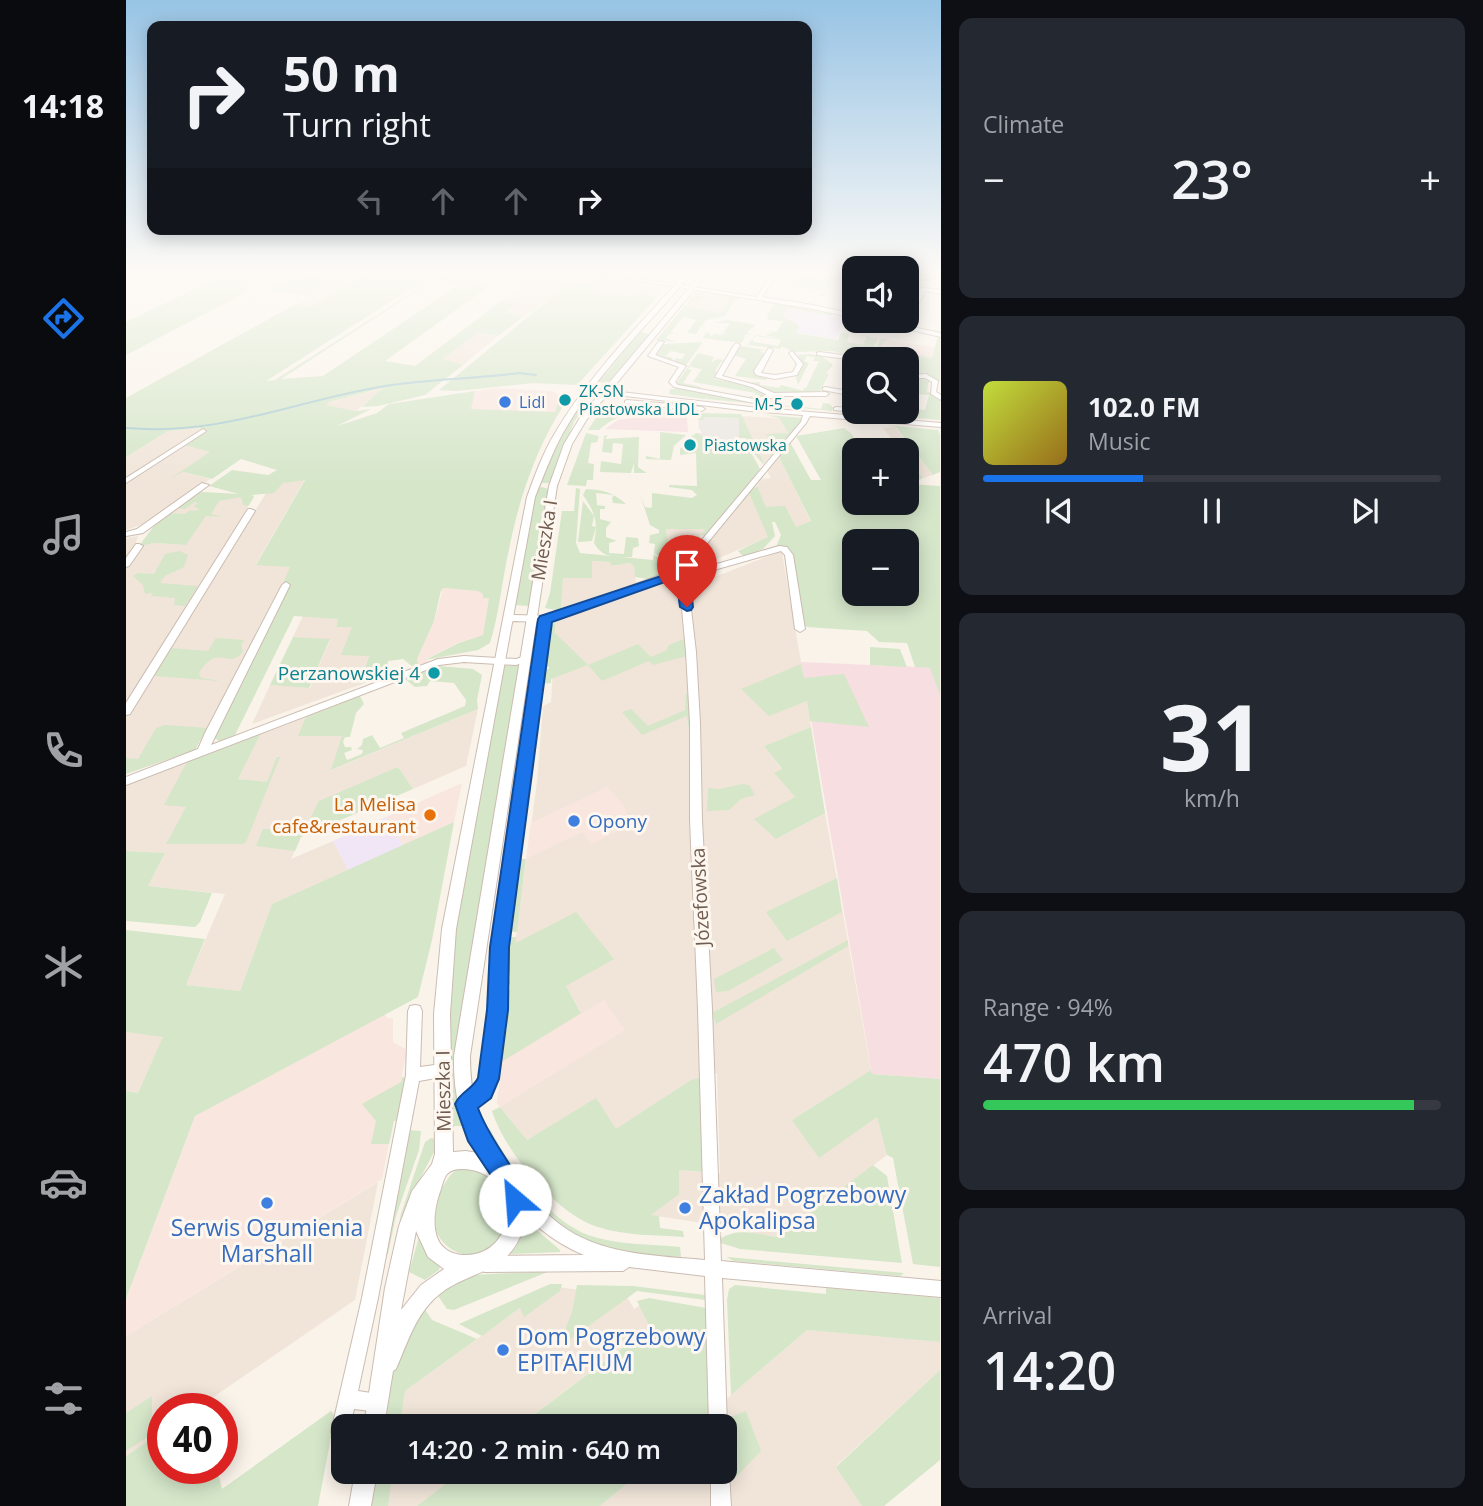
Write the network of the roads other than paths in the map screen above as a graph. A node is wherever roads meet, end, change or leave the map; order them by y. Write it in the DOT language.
graph roads {
  1 [pos="626,344"];
  2 [pos="644,344"];
  3 [pos="659,344"];
  4 [pos="737,345"];
  5 [pos="770,350"];
  6 [pos="792,353"];
  7 [pos="819,354"];
  8 [pos="842,357"];
  9 [pos="919,377"];
  10 [pos="585,391"];
  11 [pos="603,392"];
  12 [pos="842,393"];
  13 [pos="772,395"];
  14 [pos="940,398"];
  15 [pos="673,399"];
  16 [pos="667,407"];
  17 [pos="750,409"];
  18 [pos="836,409"];
  19 [pos="842,409"];
  20 [pos="807,414"];
  21 [pos="940,425"];
  22 [pos="203,431"];
  23 [pos="126,481"];
  24 [pos="205,485"];
  25 [pos="553,486"];
  26 [pos="534,487"];
  27 [pos="251,511"];
  28 [pos="126,534"];
  29 [pos="139,547"];
  30 [pos="126,564"];
  31 [pos="682,573"];
  32 [pos="286,585"];
  33 [pos="538,619"];
  34 [pos="507,620"];
  35 [pos="800,629"];
  36 [pos="525,659"];
  37 [pos="499,660"];
  38 [pos="126,711"];
  39 [pos="203,751"];
  40 [pos="126,780"];
  41 [pos="415,1010"];
  42 [pos="442,1071"];
  43 [pos="413,1074"];
  44 [pos="466,1104"];
  45 [pos="439,1171"];
  46 [pos="507,1179"];
  47 [pos="650,1263"];
  48 [pos="479,1264"];
  49 [pos="714,1269"];
  50 [pos="940,1289"];
  51 [pos="348,1399"];
  52 [pos="378,1403"];
  53 [pos="344,1414"];
  54 [pos="376,1414"];
  55 [pos="718,1414"];
  56 [pos="364,1484"];
  57 [pos="720,1484"];
  58 [pos="360,1506"];
  59 [pos="721,1506"];
  1 -- 10 [label="street, Mieszka I"];
  2 -- 11 [label="street, Mieszka I"];
  3 -- 13 [label="street"];
  4 -- 13 [label="street"];
  5 -- 6 [label="street"];
  7 -- 8 [label="street"];
  9 -- 14 [label="street"];
  10 -- 11 [label="street"];
  10 -- 26 [label="street, Mieszka I"];
  11 -- 15 [label="street"];
  11 -- 16 [label="street"];
  11 -- 25 [label="street, Mieszka I"];
  12 -- 13 [label="street"];
  15 -- 16 [label="street"];
  15 -- 17 [label="street"];
  16 -- 17 [label="street"];
  17 -- 20 [label="street"];
  18 -- 19 [label="street"];
  20 -- 21 [label="street"];
  20 -- 31 [label="street"];
  22 -- 23 [label="street"];
  24 -- 28 [label="street"];
  25 -- 26 [label="street"];
  25 -- 33 [label="street, Mieszka I"];
  26 -- 34 [label="street, Mieszka I"];
  27 -- 38 [label="street"];
  29 -- 30 [label="street"];
  31 -- 33 [label="street"];
  31 -- 35 [label="street"];
  31 -- 49 [label="street, Józefowska"];
  32 -- 39 [label="street"];
  33 -- 34 [label="street"];
  33 -- 36 [label="street, Mieszka I"];
  33 -- 44 [label="street"];
  34 -- 37 [label="street, Mieszka I"];
  36 -- 37 [label="street"];
  36 -- 44 [label="street, Mieszka I"];
  37 -- 39 [label="street"];
  37 -- 42 [label="street, Mieszka I"];
  39 -- 40 [label="street"];
  41 -- 43 [label="street"];
  42 -- 43 [label="street"];
  42 -- 45 [label="street, Mieszka I"];
  43 -- 51 [label="street"];
  44 -- 46 [label="street, Mieszka I"];
  45 -- 46 [label="street"];
  45 -- 48 [label="street"];
  45 -- 52 [label="street"];
  46 -- 47 [label="street"];
  46 -- 48 [label="street"];
  47 -- 48 [label="street"];
  47 -- 49 [label="street"];
  48 -- 52 [label="street"];
  49 -- 50 [label="street"];
  49 -- 55 [label="street, Józefowska"];
  51 -- 52 [label="street"];
  51 -- 53 [label="street"];
  52 -- 54 [label="street"];
  56 -- 58 [label="street"];
  57 -- 59 [label="street"];
}
